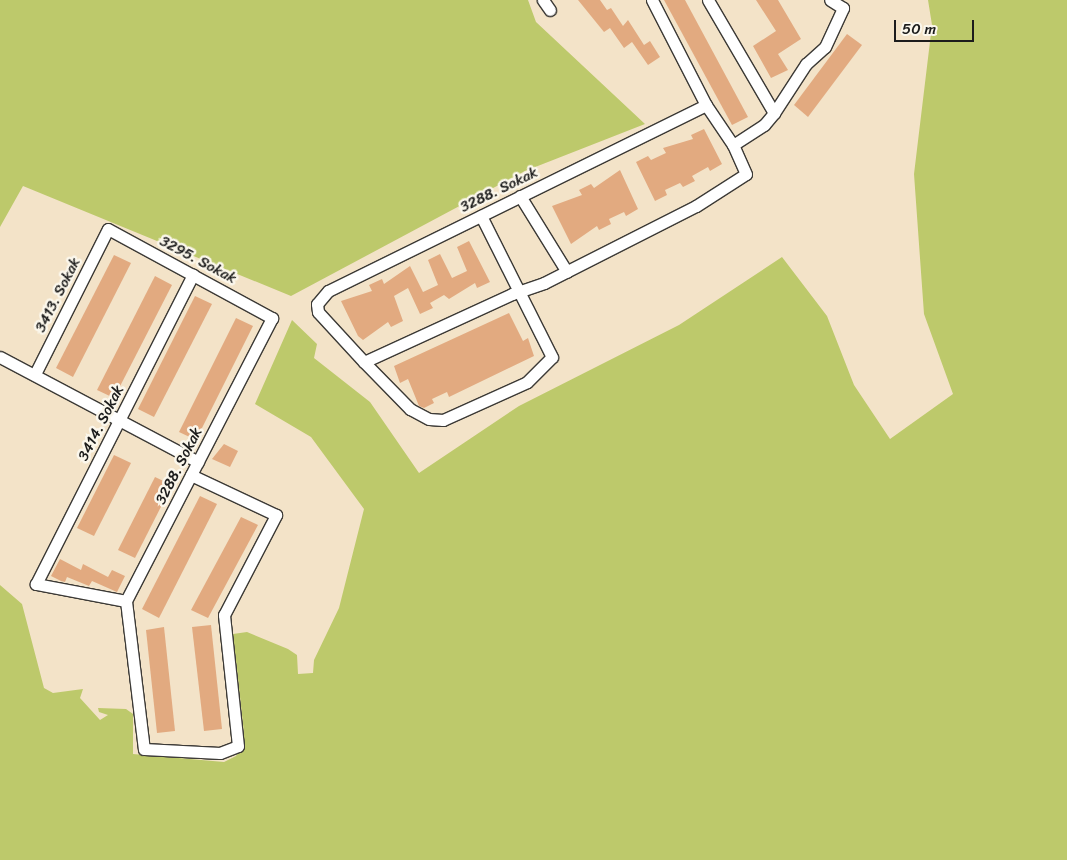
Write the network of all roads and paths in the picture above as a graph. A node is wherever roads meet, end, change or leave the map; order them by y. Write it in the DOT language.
graph roads {
  1 [pos="652,0"];
  2 [pos="708,0"];
  3 [pos="830,0"];
  4 [pos="706,105"];
  5 [pos="774,112"];
  6 [pos="733,145"];
  7 [pos="520,196"];
  8 [pos="481,216"];
  9 [pos="108,229"];
  10 [pos="567,272"];
  11 [pos="193,275"];
  12 [pos="520,292"];
  13 [pos="272,318"];
  14 [pos="0,357"];
  15 [pos="364,362"];
  16 [pos="34,374"];
  17 [pos="119,420"];
  18 [pos="198,462"];
  19 [pos="191,475"];
  20 [pos="126,601"];
  1 -- 4 [label="street"];
  2 -- 5 [label="street"];
  3 -- 5 [label="street"];
  4 -- 6 [label="street"];
  4 -- 7 [label="street, 3288. Sokak"];
  5 -- 6 [label="street"];
  6 -- 10 [label="street"];
  7 -- 8 [label="street, 3288. Sokak"];
  7 -- 10 [label="street"];
  8 -- 12 [label="street"];
  8 -- 15 [label="street, 3288. Sokak"];
  9 -- 11 [label="street, 3295. Sokak"];
  9 -- 16 [label="street, 3413. Sokak"];
  10 -- 12 [label="street"];
  11 -- 13 [label="street, 3295. Sokak"];
  11 -- 17 [label="street, 3414. Sokak"];
  12 -- 15 [label="street"];
  12 -- 15 [label="street"];
  13 -- 18 [label="street, 3288. Sokak"];
  14 -- 16 [label="street"];
  16 -- 17 [label="street"];
  17 -- 18 [label="street"];
  17 -- 20 [label="street, 3414. Sokak"];
  18 -- 19 [label="street, 3288. Sokak"];
  19 -- 20 [label="street, 3288. Sokak"];
  19 -- 20 [label="street"];
}
